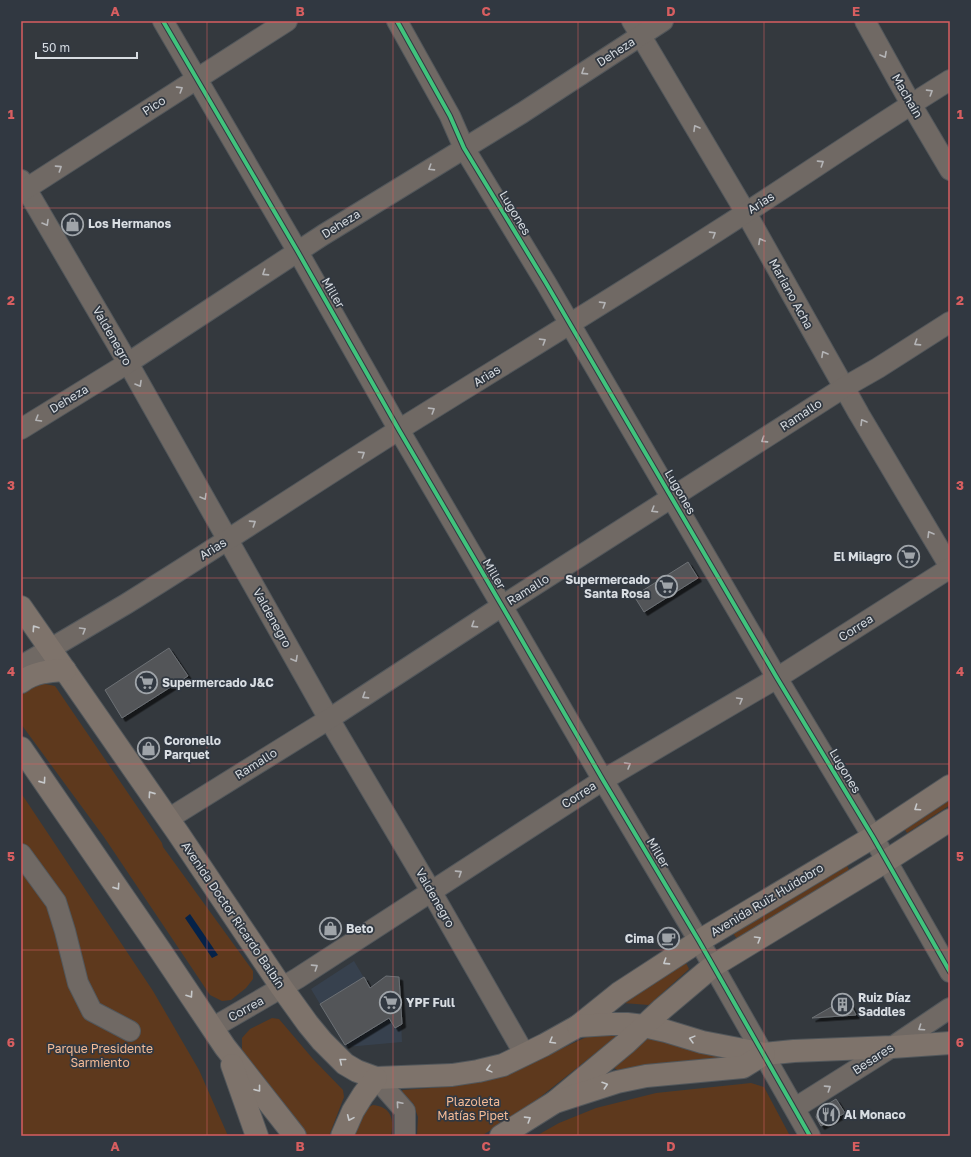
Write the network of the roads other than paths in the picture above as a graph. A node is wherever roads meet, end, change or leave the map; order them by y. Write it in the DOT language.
graph roads {
  1 [pos="162,21"];
  2 [pos="287,21"];
  3 [pos="396,21"];
  4 [pos="663,21"];
  5 [pos="865,21"];
  6 [pos="636,28"];
  7 [pos="197,78"];
  8 [pos="950,80"];
  9 [pos="911,104"];
  10 [pos="464,148"];
  11 [pos="950,170"];
  12 [pos="23,187"];
  13 [pos="746,213"];
  14 [pos="298,252"];
  15 [pos="950,322"];
  16 [pos="570,325"];
  17 [pos="128,363"];
  18 [pos="844,388"];
  19 [pos="21,429"];
  20 [pos="399,430"];
  21 [pos="672,498"];
  22 [pos="228,539"];
  23 [pos="950,568"];
  24 [pos="502,606"];
  25 [pos="21,607"];
  26 [pos="49,648"];
  27 [pos="21,666"];
  28 [pos="65,670"];
  29 [pos="777,678"];
  30 [pos="21,682"];
  31 [pos="329,719"];
  32 [pos="21,748"];
  33 [pos="603,780"];
  34 [pos="950,786"];
  35 [pos="168,819"];
  36 [pos="950,820"];
  37 [pos="873,837"];
  38 [pos="21,854"];
  39 [pos="886,862"];
  40 [pos="431,891"];
  41 [pos="699,941"];
  42 [pos="713,966"];
  43 [pos="950,972"];
  44 [pos="282,988"];
  45 [pos="950,1008"];
  46 [pos="578,1026"];
  47 [pos="644,1026"];
  48 [pos="212,1028"];
  49 [pos="130,1031"];
  50 [pos="950,1043"];
  51 [pos="225,1047"];
  52 [pos="892,1047"];
  53 [pos="764,1054"];
  54 [pos="525,1055"];
  55 [pos="376,1078"];
  56 [pos="555,1102"];
  57 [pos="795,1108"];
  58 [pos="257,1136"];
  59 [pos="295,1136"];
  60 [pos="342,1136"];
  61 [pos="405,1136"];
  62 [pos="501,1136"];
  63 [pos="810,1136"];
  1 -- 7 [label="street, Miller"];
  2 -- 7 [label="street, Pico"];
  3 -- 10 [label="street, Lugones"];
  4 -- 6 [label="street, Deheza"];
  5 -- 9 [label="street, Machain, one-way"];
  6 -- 10 [label="street, Deheza, one-way"];
  13 -- 6 [label="street, Mariano Acha, one-way"];
  12 -- 7 [label="street, Pico, one-way"];
  7 -- 14 [label="street, Miller"];
  9 -- 8 [label="street, Arias, one-way"];
  9 -- 11 [label="street, Machain"];
  13 -- 9 [label="street, Arias, one-way"];
  10 -- 14 [label="street, Deheza, one-way"];
  10 -- 16 [label="street, Lugones"];
  12 -- 17 [label="street, Valdenegro, one-way"];
  16 -- 13 [label="street, Arias, one-way"];
  18 -- 13 [label="street, Mariano Acha, one-way"];
  14 -- 17 [label="street, Deheza, one-way"];
  14 -- 20 [label="street, Miller"];
  15 -- 18 [label="street, Ramallo, one-way"];
  20 -- 16 [label="street, Arias, one-way"];
  16 -- 21 [label="street, Lugones"];
  17 -- 19 [label="street, Deheza, one-way"];
  17 -- 22 [label="street, Valdenegro, one-way"];
  18 -- 21 [label="street, Ramallo, one-way"];
  23 -- 18 [label="street, Mariano Acha, one-way"];
  22 -- 20 [label="street, Arias, one-way"];
  20 -- 24 [label="street, Miller"];
  21 -- 24 [label="street, Ramallo, one-way"];
  21 -- 29 [label="street, Lugones"];
  26 -- 22 [label="street, Arias, one-way"];
  22 -- 31 [label="street, Valdenegro, one-way"];
  23 -- 29 [label="street, Correa"];
  24 -- 31 [label="street, Ramallo, one-way"];
  24 -- 33 [label="street, Miller"];
  26 -- 25 [label="main road, Avenida Doctor Ricardo Balbín, one-way"];
  26 -- 27 [label="street, Arias"];
  26 -- 28 [label="main road, Avenida Doctor Ricardo Balbín"];
  28 -- 30 [label="main road"];
  35 -- 28 [label="main road, Avenida Doctor Ricardo Balbín, one-way"];
  33 -- 29 [label="street, Correa, one-way"];
  29 -- 37 [label="street, Lugones"];
  31 -- 35 [label="street, Ramallo"];
  31 -- 40 [label="street, Valdenegro"];
  32 -- 48 [label="main road, one-way"];
  40 -- 33 [label="street, Correa, one-way"];
  33 -- 41 [label="street, Miller"];
  34 -- 37 [label="main road, Avenida Ruiz Huidobro, one-way"];
  35 -- 44 [label="main road, Avenida Doctor Ricardo Balbín"];
  36 -- 39 [label="main road"];
  37 -- 39 [label="street, Lugones"];
  37 -- 41 [label="main road, Avenida Ruiz Huidobro"];
  38 -- 49 [label="street"];
  42 -- 39 [label="main road, one-way"];
  39 -- 43 [label="street, Lugones"];
  44 -- 40 [label="street, Correa, one-way"];
  40 -- 54 [label="street, Valdenegro"];
  41 -- 42 [label="street, Miller"];
  41 -- 46 [label="main road, Avenida Ruiz Huidobro, one-way"];
  42 -- 47 [label="main road"];
  42 -- 53 [label="street, Miller"];
  44 -- 48 [label="street, Correa"];
  55 -- 44 [label="main road, Avenida Doctor Ricardo Balbín, one-way"];
  45 -- 52 [label="street, Besares, one-way"];
  46 -- 47 [label="main road"];
  46 -- 54 [label="main road, Avenida Ruiz Huidobro, one-way"];
  53 -- 47 [label="main road, one-way"];
  47 -- 56 [label="main road"];
  48 -- 51 [label="main road"];
  50 -- 52 [label="main road"];
  51 -- 58 [label="main road"];
  51 -- 59 [label="main road, one-way"];
  52 -- 53 [label="main road"];
  57 -- 52 [label="street, Besares, one-way"];
  56 -- 53 [label="main road, one-way"];
  53 -- 57 [label="street, Miller"];
  54 -- 55 [label="main road, Avenida Doctor Ricardo Balbín, one-way"];
  55 -- 60 [label="main road, one-way"];
  61 -- 55 [label="street, one-way"];
  62 -- 56 [label="main road, one-way"];
  57 -- 63 [label="street, Miller"];
}
